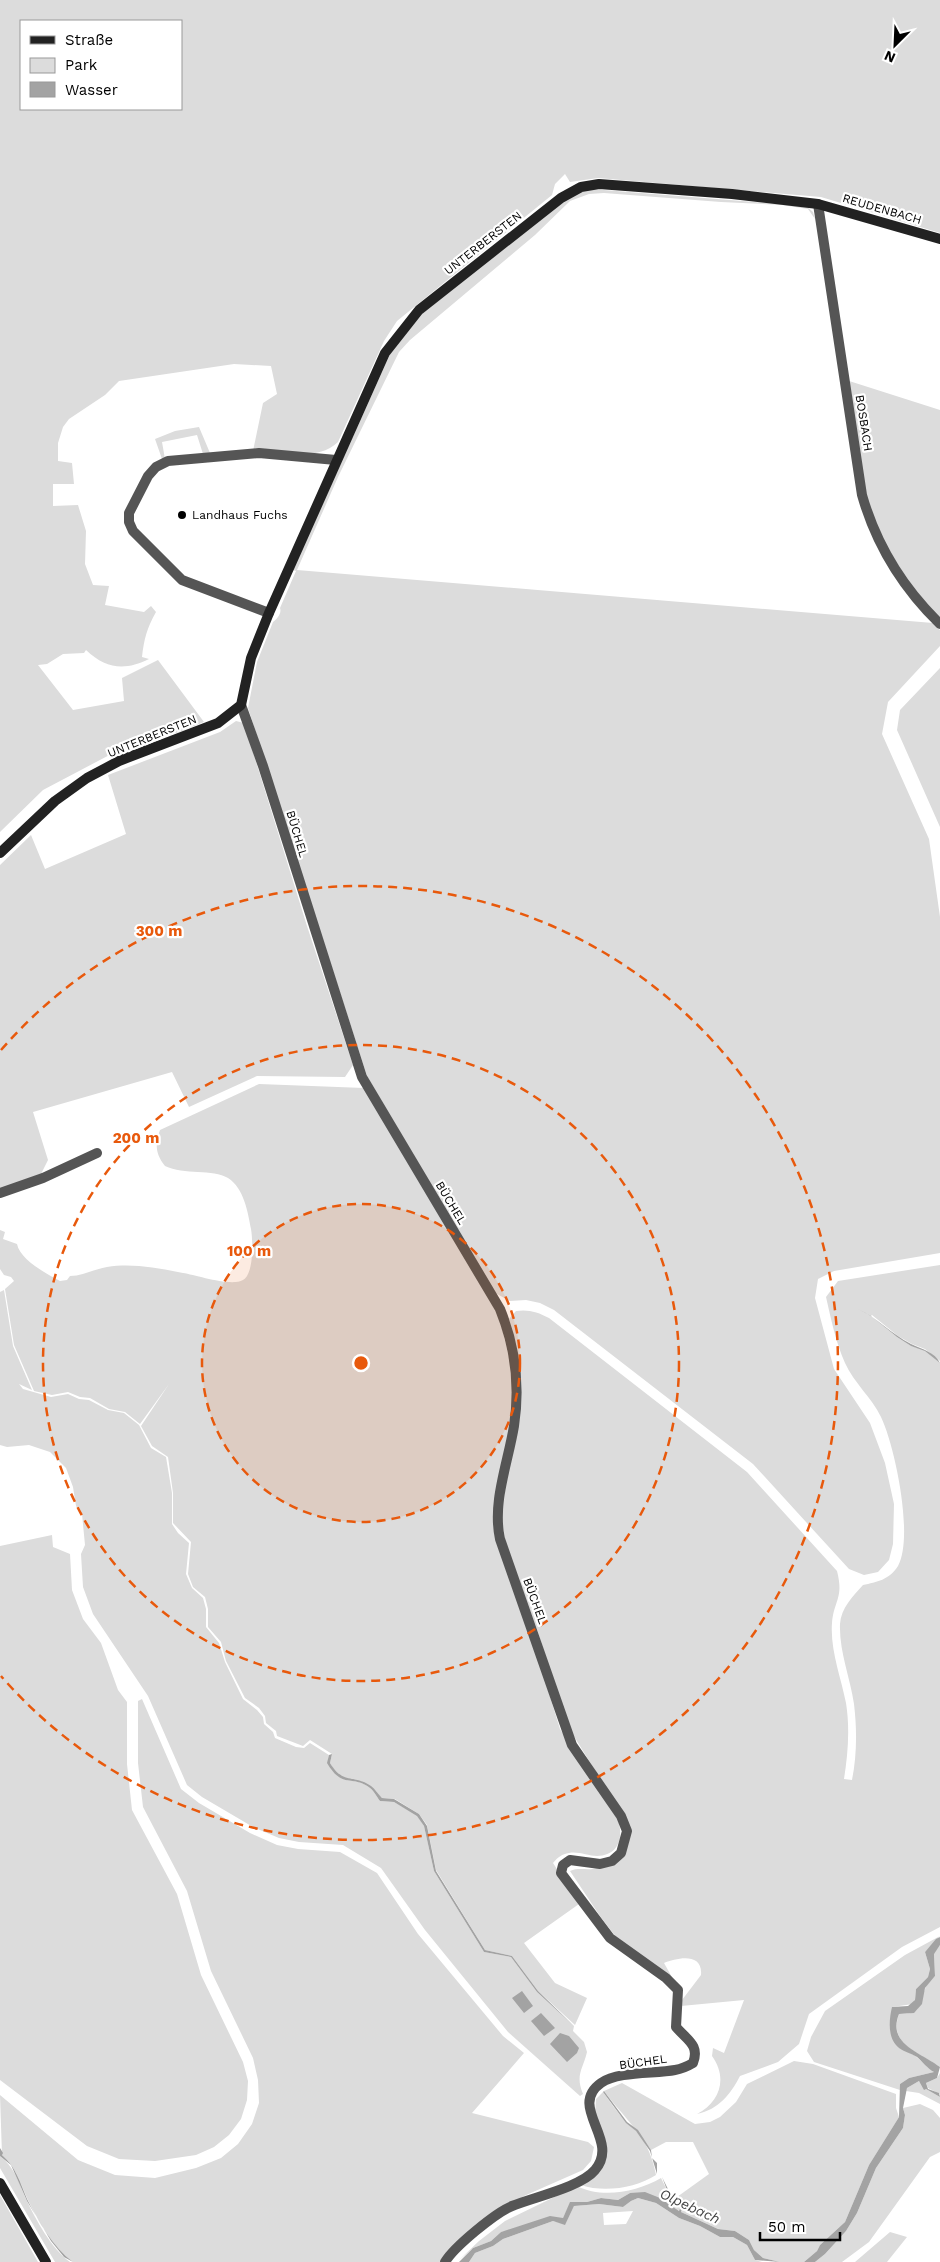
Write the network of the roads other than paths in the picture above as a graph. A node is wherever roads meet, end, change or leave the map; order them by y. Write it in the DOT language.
graph roads {
  1 [pos="818,204"];
  2 [pos="940,239"];
  3 [pos="336,460"];
  4 [pos="270,613"];
  5 [pos="940,624"];
  6 [pos="240,705"];
  7 [pos="0,853"];
  8 [pos="97,1153"];
  9 [pos="0,1193"];
  10 [pos="0,2184"];
  11 [pos="46,2262"];
  12 [pos="445,2262"];
  1 -- 2 [label="street, REUDENBACH"];
  1 -- 3 [label="street, UNTERBERSTEN"];
  1 -- 5 [label="street, BOSBACH"];
  3 -- 4 [label="street, UNTERBERSTEN"];
  3 -- 4 [label="street"];
  4 -- 6 [label="street, UNTERBERSTEN"];
  6 -- 7 [label="street, UNTERBERSTEN"];
  6 -- 12 [label="street, BÜCHEL"];
  8 -- 9 [label="street"];
  10 -- 11 [label="street"];
}
